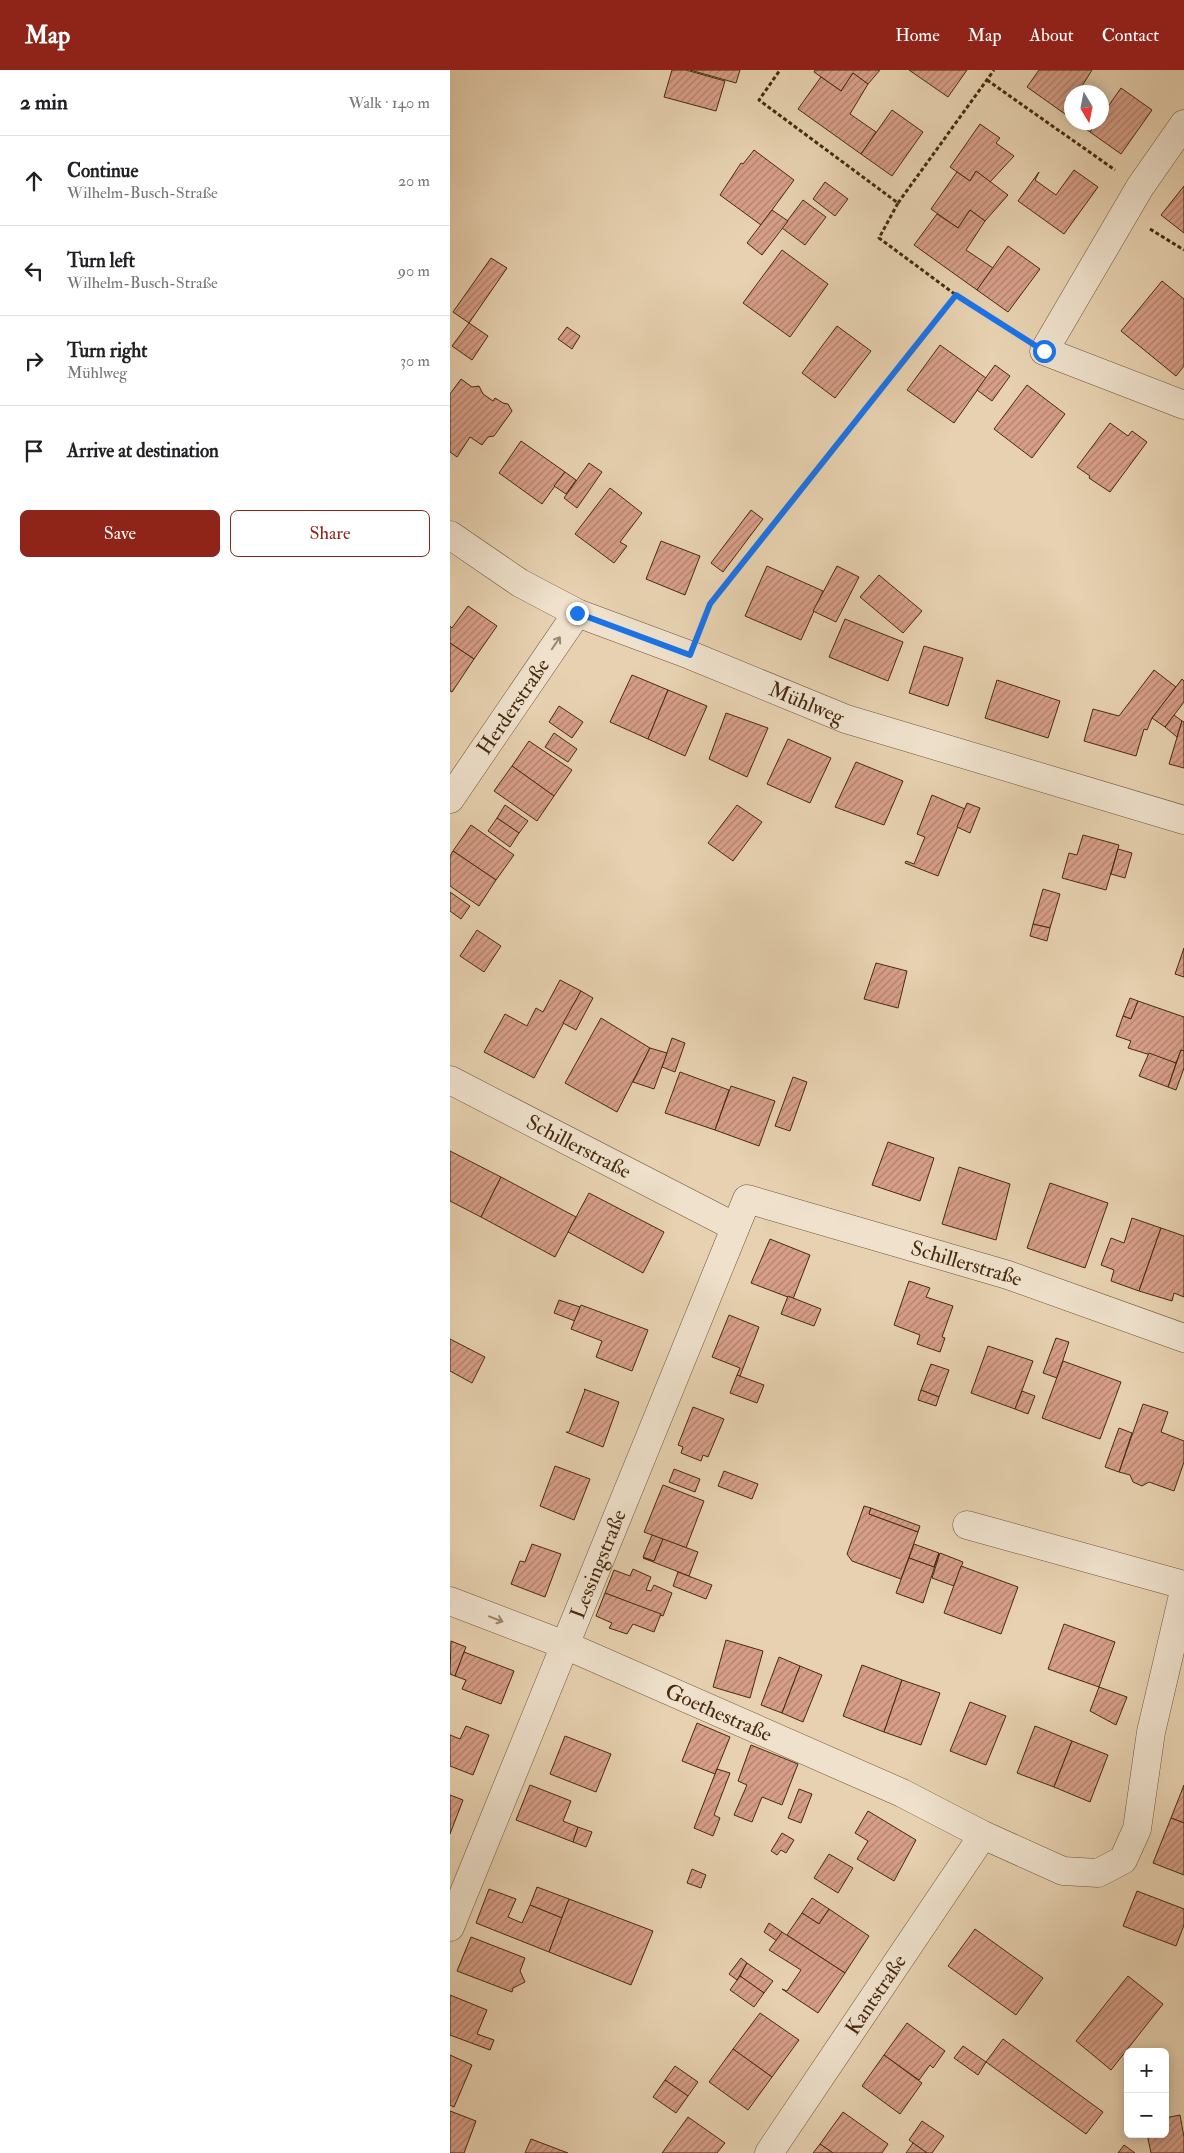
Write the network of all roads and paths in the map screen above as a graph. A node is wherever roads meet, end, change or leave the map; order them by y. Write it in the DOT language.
graph roads {
  1 [pos="780,70"];
  2 [pos="994,70"];
  3 [pos="987,80"];
  4 [pos="1184,124"];
  5 [pos="1140,188"];
  6 [pos="898,203"];
  7 [pos="1124,213"];
  8 [pos="1184,250"];
  9 [pos="956,295"];
  10 [pos="1044,351"];
  11 [pos="1184,405"];
  12 [pos="450,535"];
  13 [pos="577,613"];
  14 [pos="690,655"];
  15 [pos="450,799"];
  16 [pos="1184,820"];
  17 [pos="450,1080"];
  18 [pos="747,1200"];
  19 [pos="735,1227"];
  20 [pos="1184,1338"];
  21 [pos="967,1525"];
  22 [pos="1184,1584"];
  23 [pos="1184,1591"];
  24 [pos="450,1601"];
  25 [pos="565,1645"];
  26 [pos="983,1835"];
  27 [pos="450,1927"];
  28 [pos="769,2153"];
  1 -- 6 [label="path"];
  2 -- 3 [label="path"];
  3 -- 5 [label="path"];
  3 -- 6 [label="path"];
  4 -- 5 [label="street"];
  5 -- 7 [label="street"];
  6 -- 9 [label="path"];
  7 -- 8 [label="path"];
  7 -- 10 [label="street"];
  9 -- 10 [label="path"];
  9 -- 14 [label="path"];
  10 -- 11 [label="street"];
  12 -- 13 [label="street, Mühlweg"];
  13 -- 14 [label="street, Mühlweg"];
  15 -- 13 [label="street, Herderstraße, one-way"];
  14 -- 16 [label="street, Mühlweg"];
  17 -- 19 [label="street, Schillerstraße"];
  18 -- 19 [label="street, Lessingstraße"];
  18 -- 20 [label="street, Schillerstraße"];
  19 -- 25 [label="street, Lessingstraße"];
  21 -- 22 [label="street"];
  23 -- 26 [label="street, Goethestraße"];
  24 -- 25 [label="street, Goethestraße, one-way"];
  25 -- 26 [label="street, Goethestraße"];
  25 -- 27 [label="street, Lessingstraße"];
  26 -- 28 [label="street, Kantstraße"];
}
